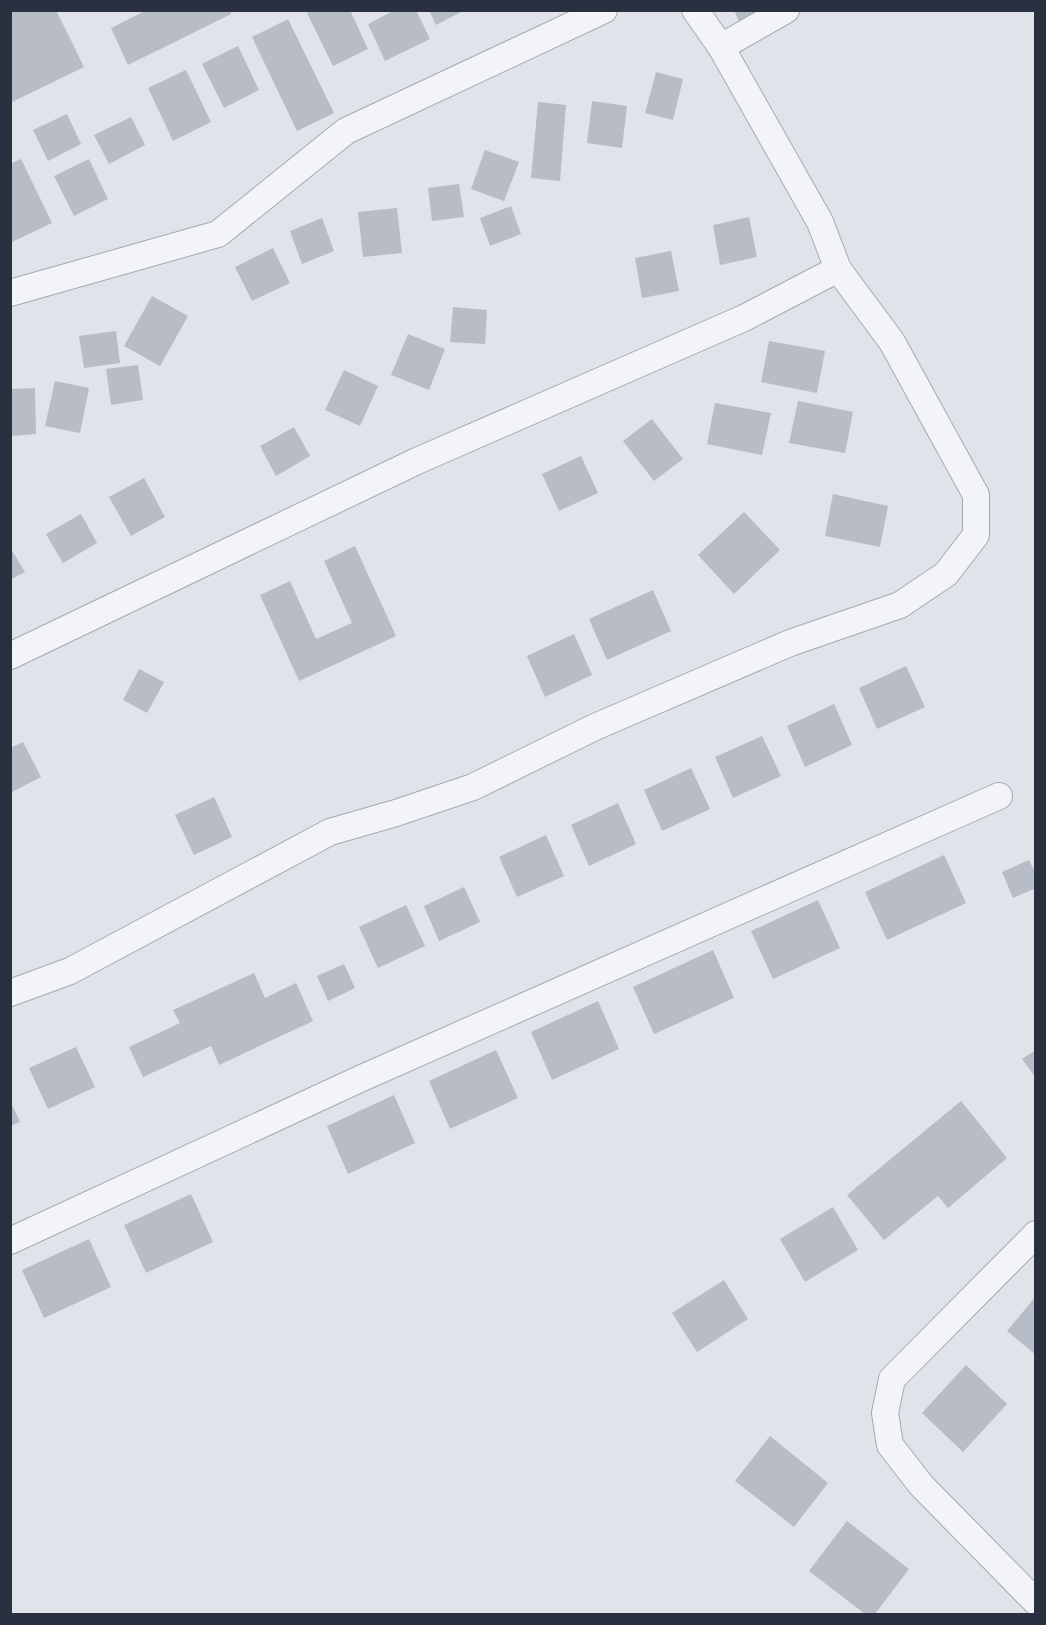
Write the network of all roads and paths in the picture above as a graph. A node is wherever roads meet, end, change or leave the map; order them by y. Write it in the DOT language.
graph roads {
  1 [pos="604,10"];
  2 [pos="695,10"];
  3 [pos="786,10"];
  4 [pos="721,47"];
  5 [pos="838,269"];
  6 [pos="10,293"];
  7 [pos="10,656"];
  8 [pos="999,796"];
  9 [pos="10,993"];
  10 [pos="1035,1234"];
  11 [pos="10,1241"];
  12 [pos="1035,1602"];
  1 -- 6 [label="street"];
  2 -- 4 [label="street"];
  3 -- 4 [label="street"];
  4 -- 5 [label="street"];
  5 -- 7 [label="street"];
  5 -- 9 [label="street"];
  8 -- 11 [label="street"];
  10 -- 12 [label="street"];
}
